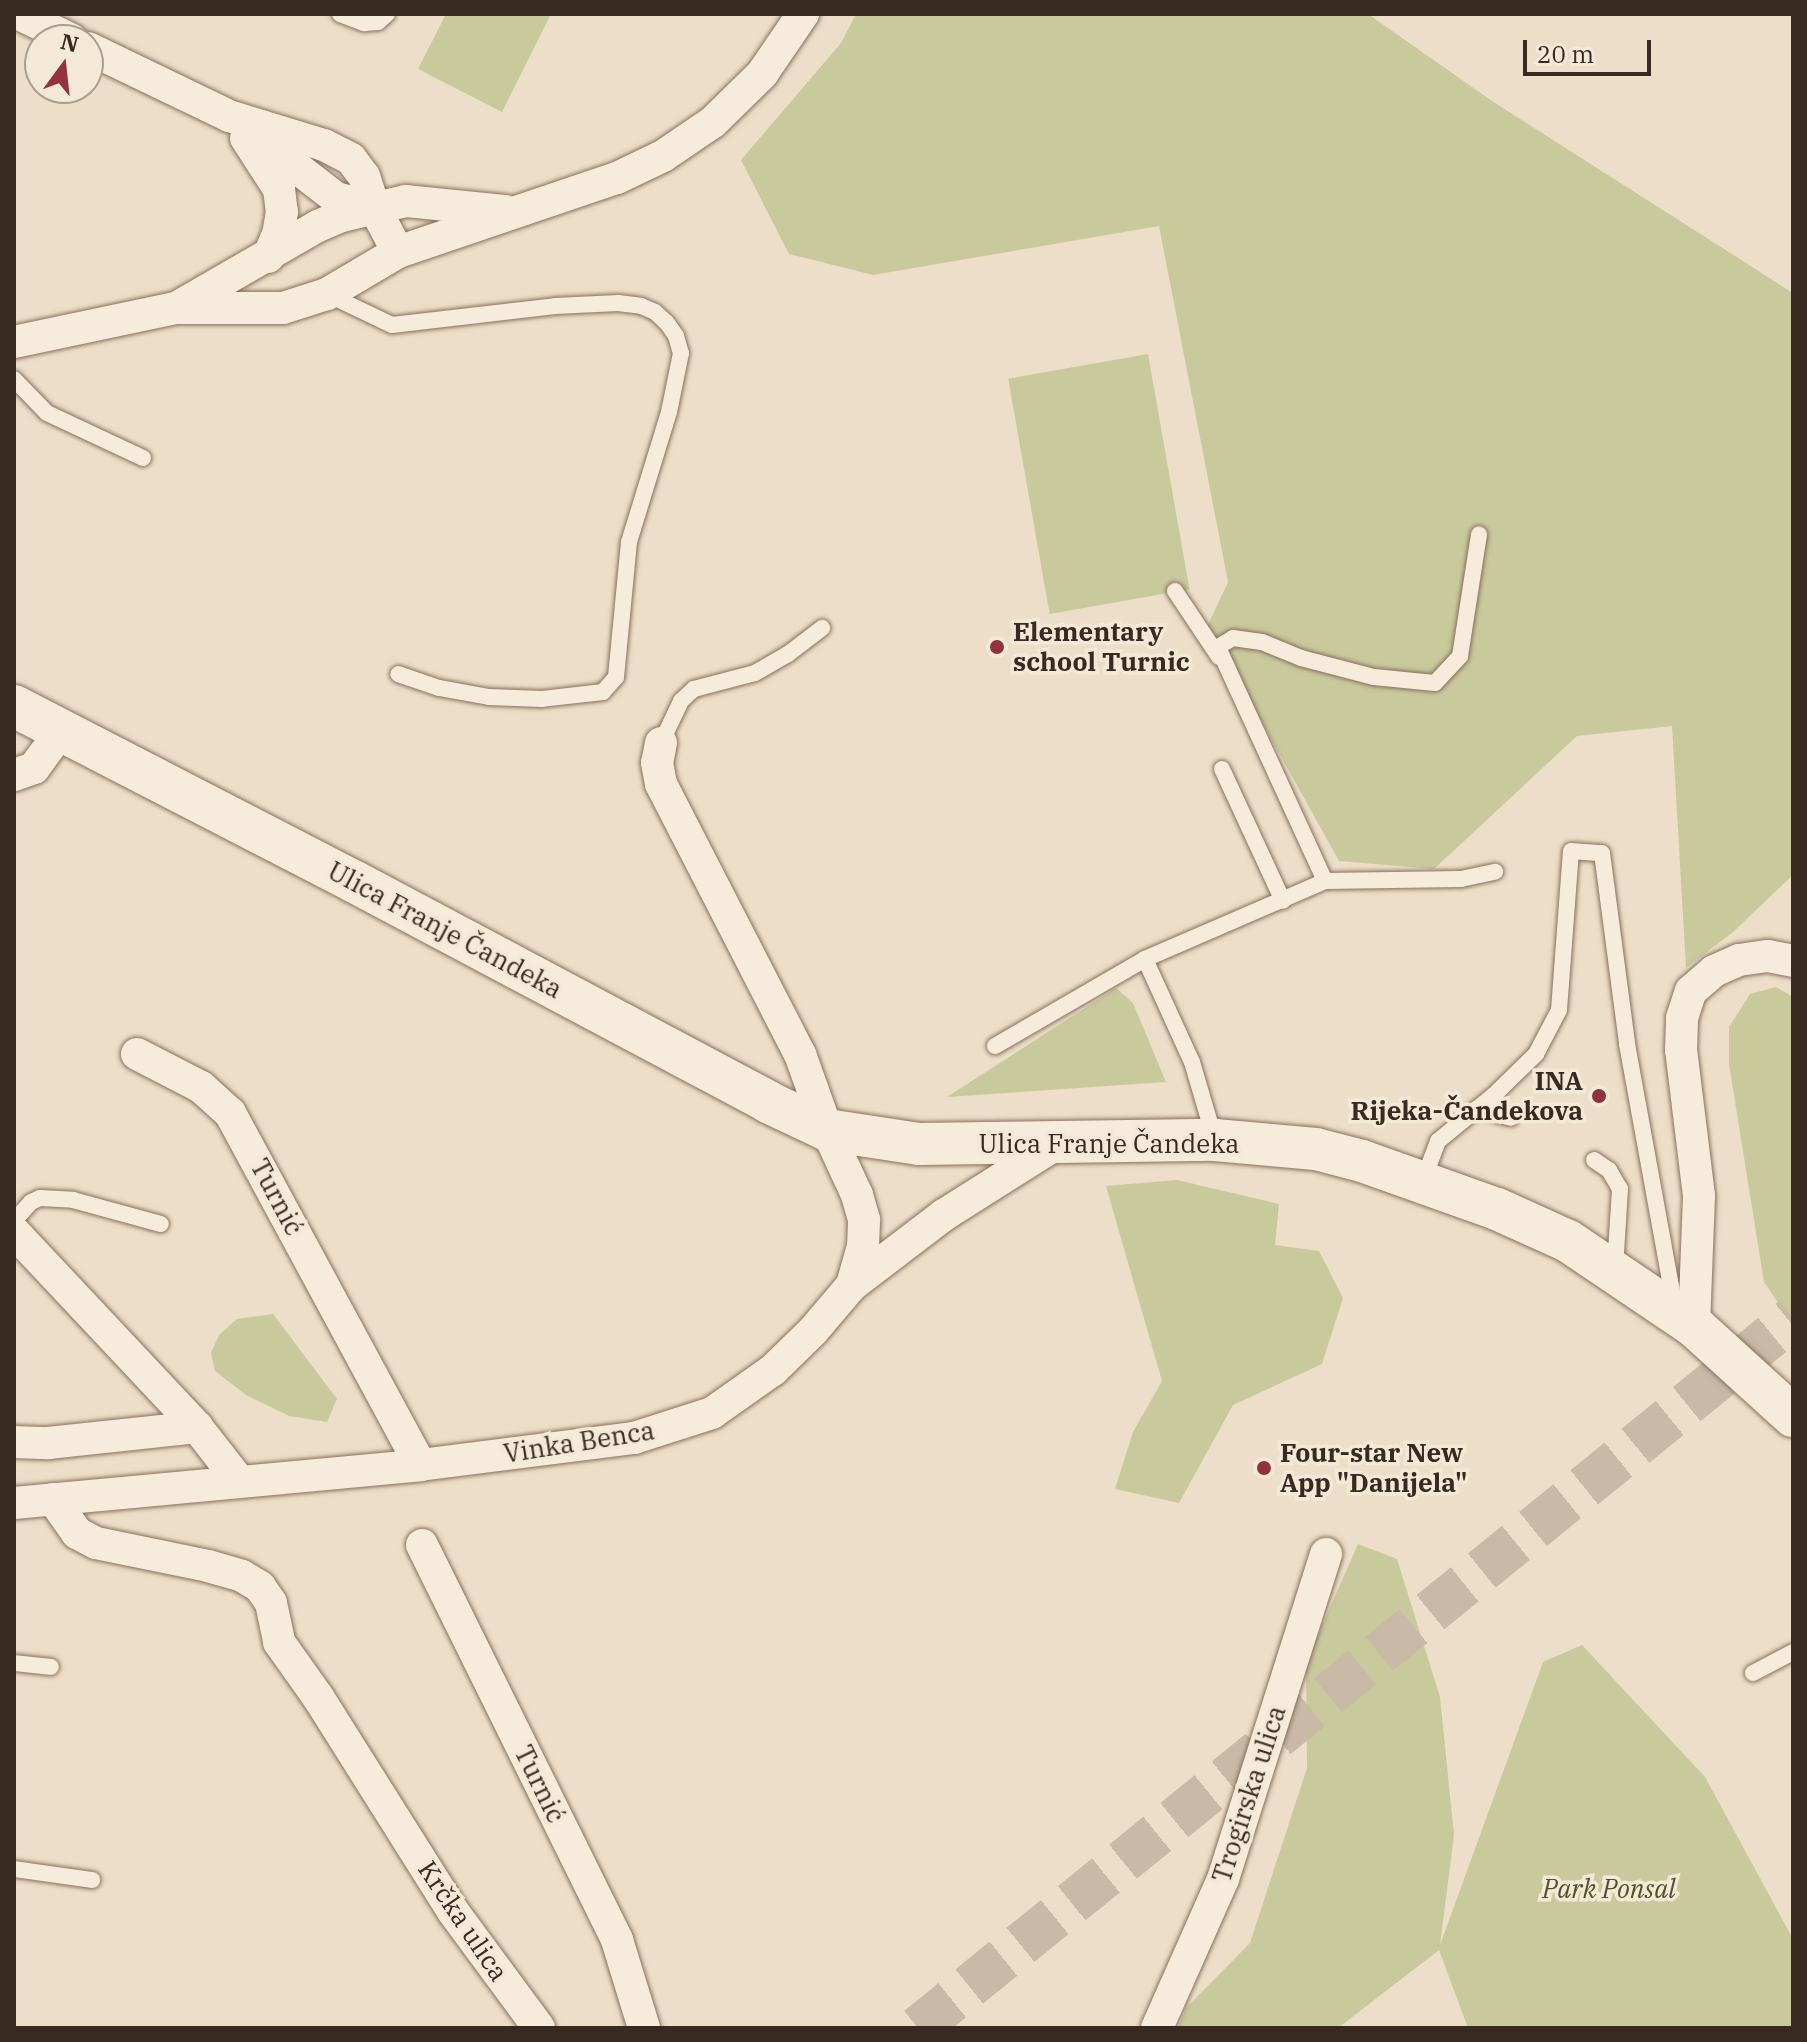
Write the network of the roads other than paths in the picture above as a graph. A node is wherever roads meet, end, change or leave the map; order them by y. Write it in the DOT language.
graph roads {
  1 [pos="19,14"];
  2 [pos="340,14"];
  3 [pos="387,14"];
  4 [pos="803,14"];
  5 [pos="39,24"];
  6 [pos="104,56"];
  7 [pos="229,116"];
  8 [pos="374,207"];
  9 [pos="512,211"];
  10 [pos="398,252"];
  11 [pos="268,257"];
  12 [pos="327,294"];
  13 [pos="176,308"];
  14 [pos="14,342"];
  15 [pos="14,379"];
  16 [pos="143,458"];
  17 [pos="1479,534"];
  18 [pos="1175,591"];
  19 [pos="822,628"];
  20 [pos="1222,661"];
  21 [pos="398,674"];
  22 [pos="14,706"];
  23 [pos="61,731"];
  24 [pos="661,743"];
  25 [pos="1222,769"];
  26 [pos="14,775"];
  27 [pos="1495,872"];
  28 [pos="1325,881"];
  29 [pos="1283,901"];
  30 [pos="1145,959"];
  31 [pos="1793,961"];
  32 [pos="995,1046"];
  33 [pos="137,1054"];
  34 [pos="1476,1109"];
  35 [pos="1511,1118"];
  36 [pos="827,1130"];
  37 [pos="1215,1140"];
  38 [pos="1058,1143"];
  39 [pos="1594,1160"];
  40 [pos="1423,1181"];
  41 [pos="14,1221"];
  42 [pos="161,1224"];
  43 [pos="14,1232"];
  44 [pos="1615,1269"];
  45 [pos="852,1285"];
  46 [pos="1685,1319"];
  47 [pos="1793,1416"];
  48 [pos="197,1427"];
  49 [pos="14,1442"];
  50 [pos="420,1465"];
  51 [pos="239,1481"];
  52 [pos="53,1499"];
  53 [pos="14,1503"];
  54 [pos="422,1545"];
  55 [pos="1326,1554"];
  56 [pos="1793,1652"];
  57 [pos="14,1663"];
  58 [pos="51,1667"];
  59 [pos="1753,1673"];
  60 [pos="14,1869"];
  61 [pos="92,1880"];
  62 [pos="539,2028"];
  63 [pos="644,2028"];
  64 [pos="1157,2028"];
  1 -- 5 [label="street"];
  2 -- 3 [label="lane"];
  4 -- 9 [label="street"];
  6 -- 7 [label="street"];
  7 -- 8 [label="street"];
  7 -- 11 [label="street"];
  8 -- 9 [label="street"];
  8 -- 10 [label="street"];
  8 -- 11 [label="street"];
  9 -- 10 [label="street"];
  10 -- 12 [label="street"];
  11 -- 13 [label="street"];
  12 -- 13 [label="street"];
  12 -- 21 [label="lane"];
  13 -- 14 [label="street"];
  15 -- 16 [label="lane"];
  17 -- 20 [label="lane"];
  18 -- 20 [label="lane"];
  19 -- 24 [label="lane"];
  20 -- 28 [label="lane"];
  22 -- 23 [label="street, Ulica Franje Čandeka"];
  23 -- 26 [label="street"];
  23 -- 36 [label="street, Ulica Franje Čandeka"];
  24 -- 36 [label="street"];
  25 -- 29 [label="lane"];
  27 -- 28 [label="lane"];
  28 -- 29 [label="lane"];
  29 -- 30 [label="lane"];
  30 -- 32 [label="lane"];
  30 -- 37 [label="lane"];
  31 -- 46 [label="street"];
  33 -- 50 [label="street, Turnić"];
  34 -- 35 [label="lane"];
  34 -- 40 [label="lane"];
  34 -- 46 [label="lane"];
  36 -- 38 [label="street, Ulica Franje Čandeka"];
  36 -- 45 [label="street"];
  37 -- 38 [label="street, Ulica Franje Čandeka"];
  37 -- 40 [label="street, Ulica Franje Čandeka"];
  38 -- 45 [label="street, Vinka Benca"];
  39 -- 44 [label="lane"];
  40 -- 44 [label="street, Ulica Franje Čandeka"];
  41 -- 42 [label="lane"];
  43 -- 48 [label="street"];
  44 -- 46 [label="street, Ulica Franje Čandeka"];
  45 -- 50 [label="street, Vinka Benca"];
  46 -- 47 [label="street, Ulica Franje Čandeka"];
  48 -- 49 [label="street"];
  48 -- 51 [label="street"];
  50 -- 51 [label="street, Vinka Benca"];
  51 -- 52 [label="street, Vinka Benca"];
  52 -- 53 [label="street, Vinka Benca"];
  52 -- 62 [label="street, Krčka ulica"];
  54 -- 63 [label="street, Turnić"];
  55 -- 64 [label="street, Trogirska ulica"];
  56 -- 59 [label="lane"];
  57 -- 58 [label="lane"];
  60 -- 61 [label="lane"];
}
